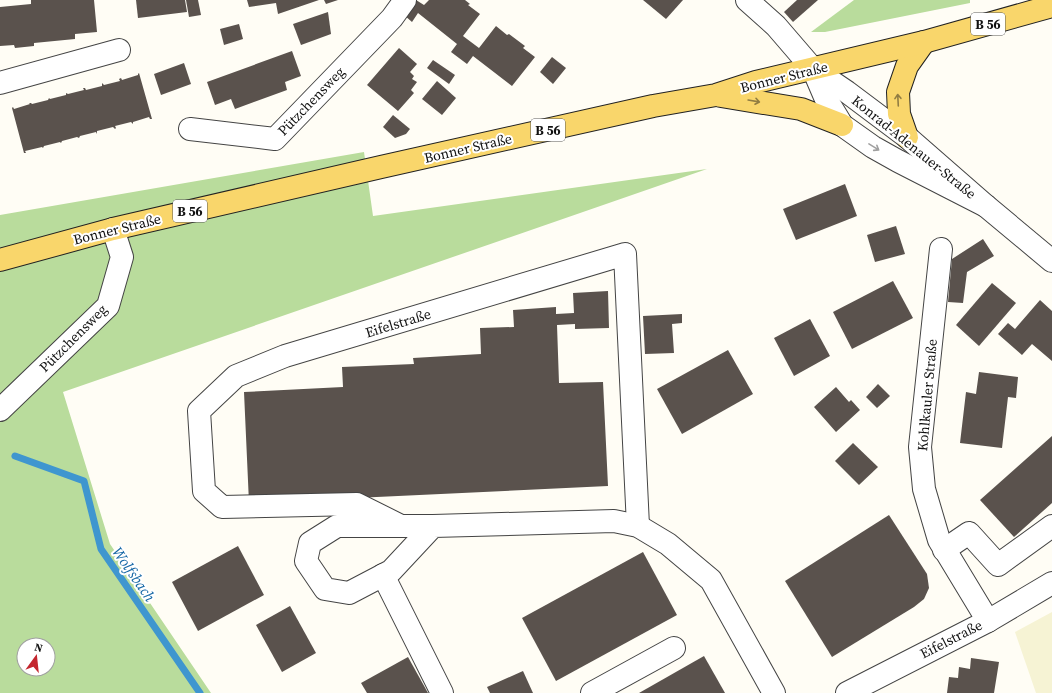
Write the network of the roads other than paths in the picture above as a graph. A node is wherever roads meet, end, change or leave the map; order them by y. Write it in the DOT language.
graph roads {
  1 [pos="405,0"];
  2 [pos="747,0"];
  3 [pos="1052,6"];
  4 [pos="924,42"];
  5 [pos="119,50"];
  6 [pos="813,69"];
  7 [pos="0,83"];
  8 [pos="716,95"];
  9 [pos="842,125"];
  10 [pos="190,129"];
  11 [pos="907,137"];
  12 [pos="986,206"];
  13 [pos="113,229"];
  14 [pos="941,249"];
  15 [pos="0,260"];
  16 [pos="1052,260"];
  17 [pos="0,410"];
  18 [pos="401,526"];
  19 [pos="433,526"];
  20 [pos="638,526"];
  21 [pos="1052,526"];
  22 [pos="944,550"];
  23 [pos="383,575"];
  24 [pos="1052,583"];
  25 [pos="988,621"];
  26 [pos="674,648"];
  27 [pos="864,688"];
  28 [pos="442,693"];
  29 [pos="592,693"];
  30 [pos="774,693"];
  31 [pos="847,693"];
  1 -- 10 [label="street, Pützchensweg"];
  2 -- 6 [label="street"];
  3 -- 4 [label="main road, Bonner Straße / B 56"];
  4 -- 6 [label="main road, Bonner Straße / B 56"];
  11 -- 4 [label="main road, one-way"];
  5 -- 7 [label="street"];
  6 -- 8 [label="main road, Bonner Straße / B 56"];
  6 -- 9 [label="street, Konrad-Adenauer-Straße"];
  6 -- 11 [label="street, Konrad-Adenauer-Straße"];
  8 -- 9 [label="main road, one-way"];
  8 -- 13 [label="main road, Bonner Straße / B 56"];
  9 -- 12 [label="street, Konrad-Adenauer-Straße, one-way"];
  11 -- 12 [label="street, Konrad-Adenauer-Straße"];
  12 -- 16 [label="street, Konrad-Adenauer-Straße"];
  13 -- 15 [label="main road, Bonner Straße / B 56"];
  13 -- 17 [label="street, Pützchensweg"];
  14 -- 22 [label="street, Kohlkauler Straße"];
  18 -- 19 [label="street, Eifelstraße"];
  18 -- 20 [label="street, Eifelstraße"];
  18 -- 23 [label="street, Eifelstraße"];
  19 -- 20 [label="street, Eifelstraße"];
  19 -- 23 [label="street, Eifelstraße"];
  20 -- 30 [label="street, Eifelstraße"];
  21 -- 22 [label="street"];
  22 -- 25 [label="street, Kohlkauler Straße"];
  23 -- 28 [label="street"];
  24 -- 25 [label="street, Eifelstraße"];
  25 -- 27 [label="street, Eifelstraße"];
  26 -- 29 [label="street"];
  27 -- 31 [label="street, Eifelstraße"];
}
